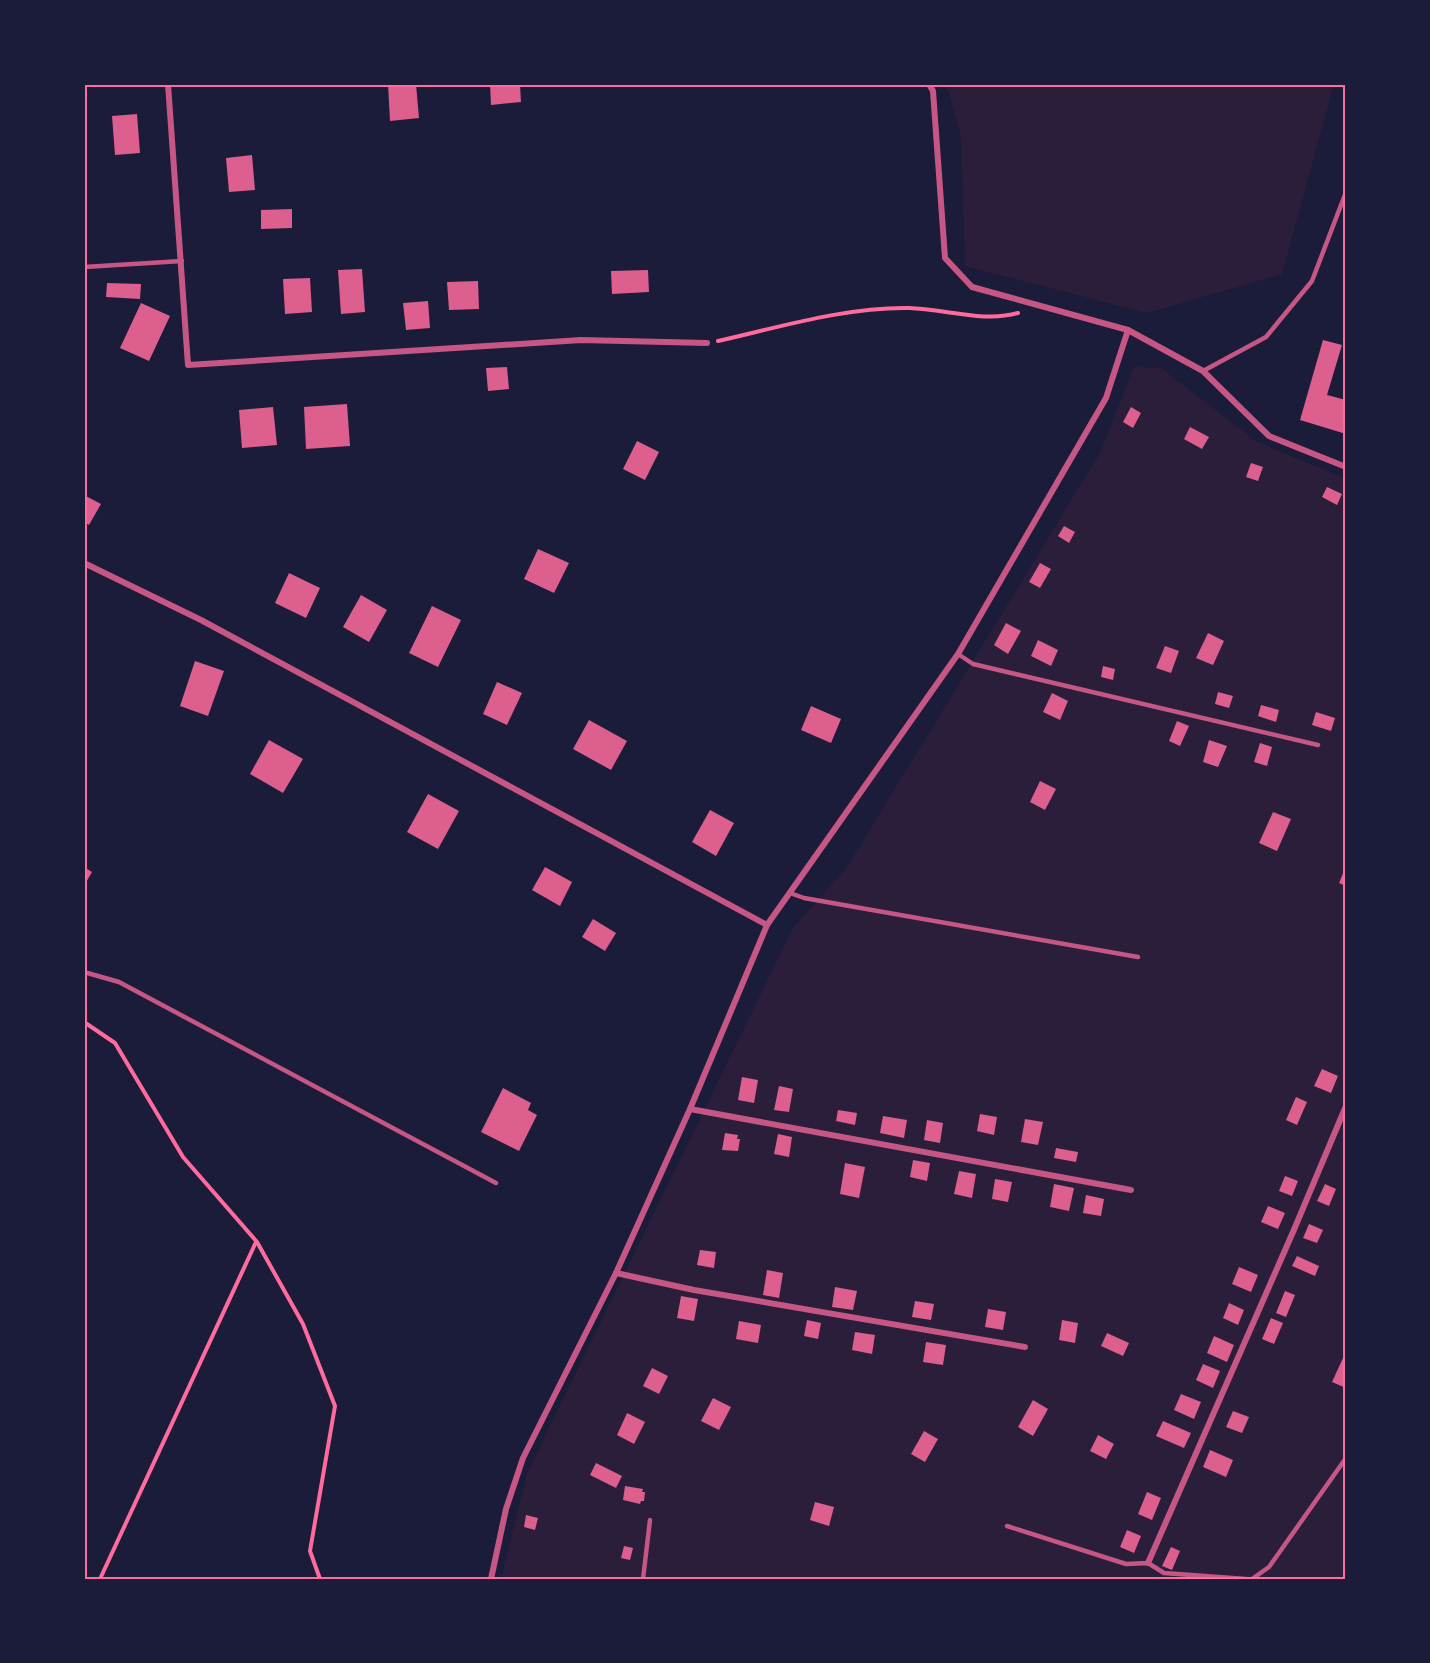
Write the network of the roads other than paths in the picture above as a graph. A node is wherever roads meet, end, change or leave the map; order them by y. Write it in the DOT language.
graph roads {
  1 [pos="168,84"];
  2 [pos="929,84"];
  3 [pos="1346,192"];
  4 [pos="182,261"];
  5 [pos="84,267"];
  6 [pos="1128,330"];
  7 [pos="707,343"];
  8 [pos="1203,370"];
  9 [pos="1346,467"];
  10 [pos="84,563"];
  11 [pos="958,654"];
  12 [pos="1318,745"];
  13 [pos="790,893"];
  14 [pos="767,925"];
  15 [pos="1138,957"];
  16 [pos="84,972"];
  17 [pos="1346,1106"];
  18 [pos="690,1109"];
  19 [pos="496,1183"];
  20 [pos="1131,1190"];
  21 [pos="616,1273"];
  22 [pos="1025,1347"];
  23 [pos="1346,1458"];
  24 [pos="650,1520"];
  25 [pos="1006,1526"];
  26 [pos="1148,1563"];
  27 [pos="491,1579"];
  28 [pos="643,1579"];
  29 [pos="1246,1579"];
  30 [pos="1252,1579"];
  1 -- 4 [label="street"];
  2 -- 6 [label="street"];
  3 -- 8 [label="lane"];
  4 -- 5 [label="lane"];
  4 -- 7 [label="street"];
  6 -- 8 [label="street"];
  6 -- 11 [label="street"];
  8 -- 9 [label="street"];
  10 -- 14 [label="street"];
  11 -- 12 [label="lane"];
  11 -- 13 [label="street"];
  13 -- 14 [label="street"];
  13 -- 15 [label="lane"];
  14 -- 18 [label="street"];
  16 -- 19 [label="lane"];
  17 -- 26 [label="street"];
  18 -- 20 [label="street"];
  18 -- 21 [label="street"];
  21 -- 22 [label="street"];
  21 -- 27 [label="street"];
  23 -- 30 [label="lane"];
  24 -- 28 [label="lane"];
  25 -- 26 [label="lane"];
  26 -- 29 [label="lane"];
}
